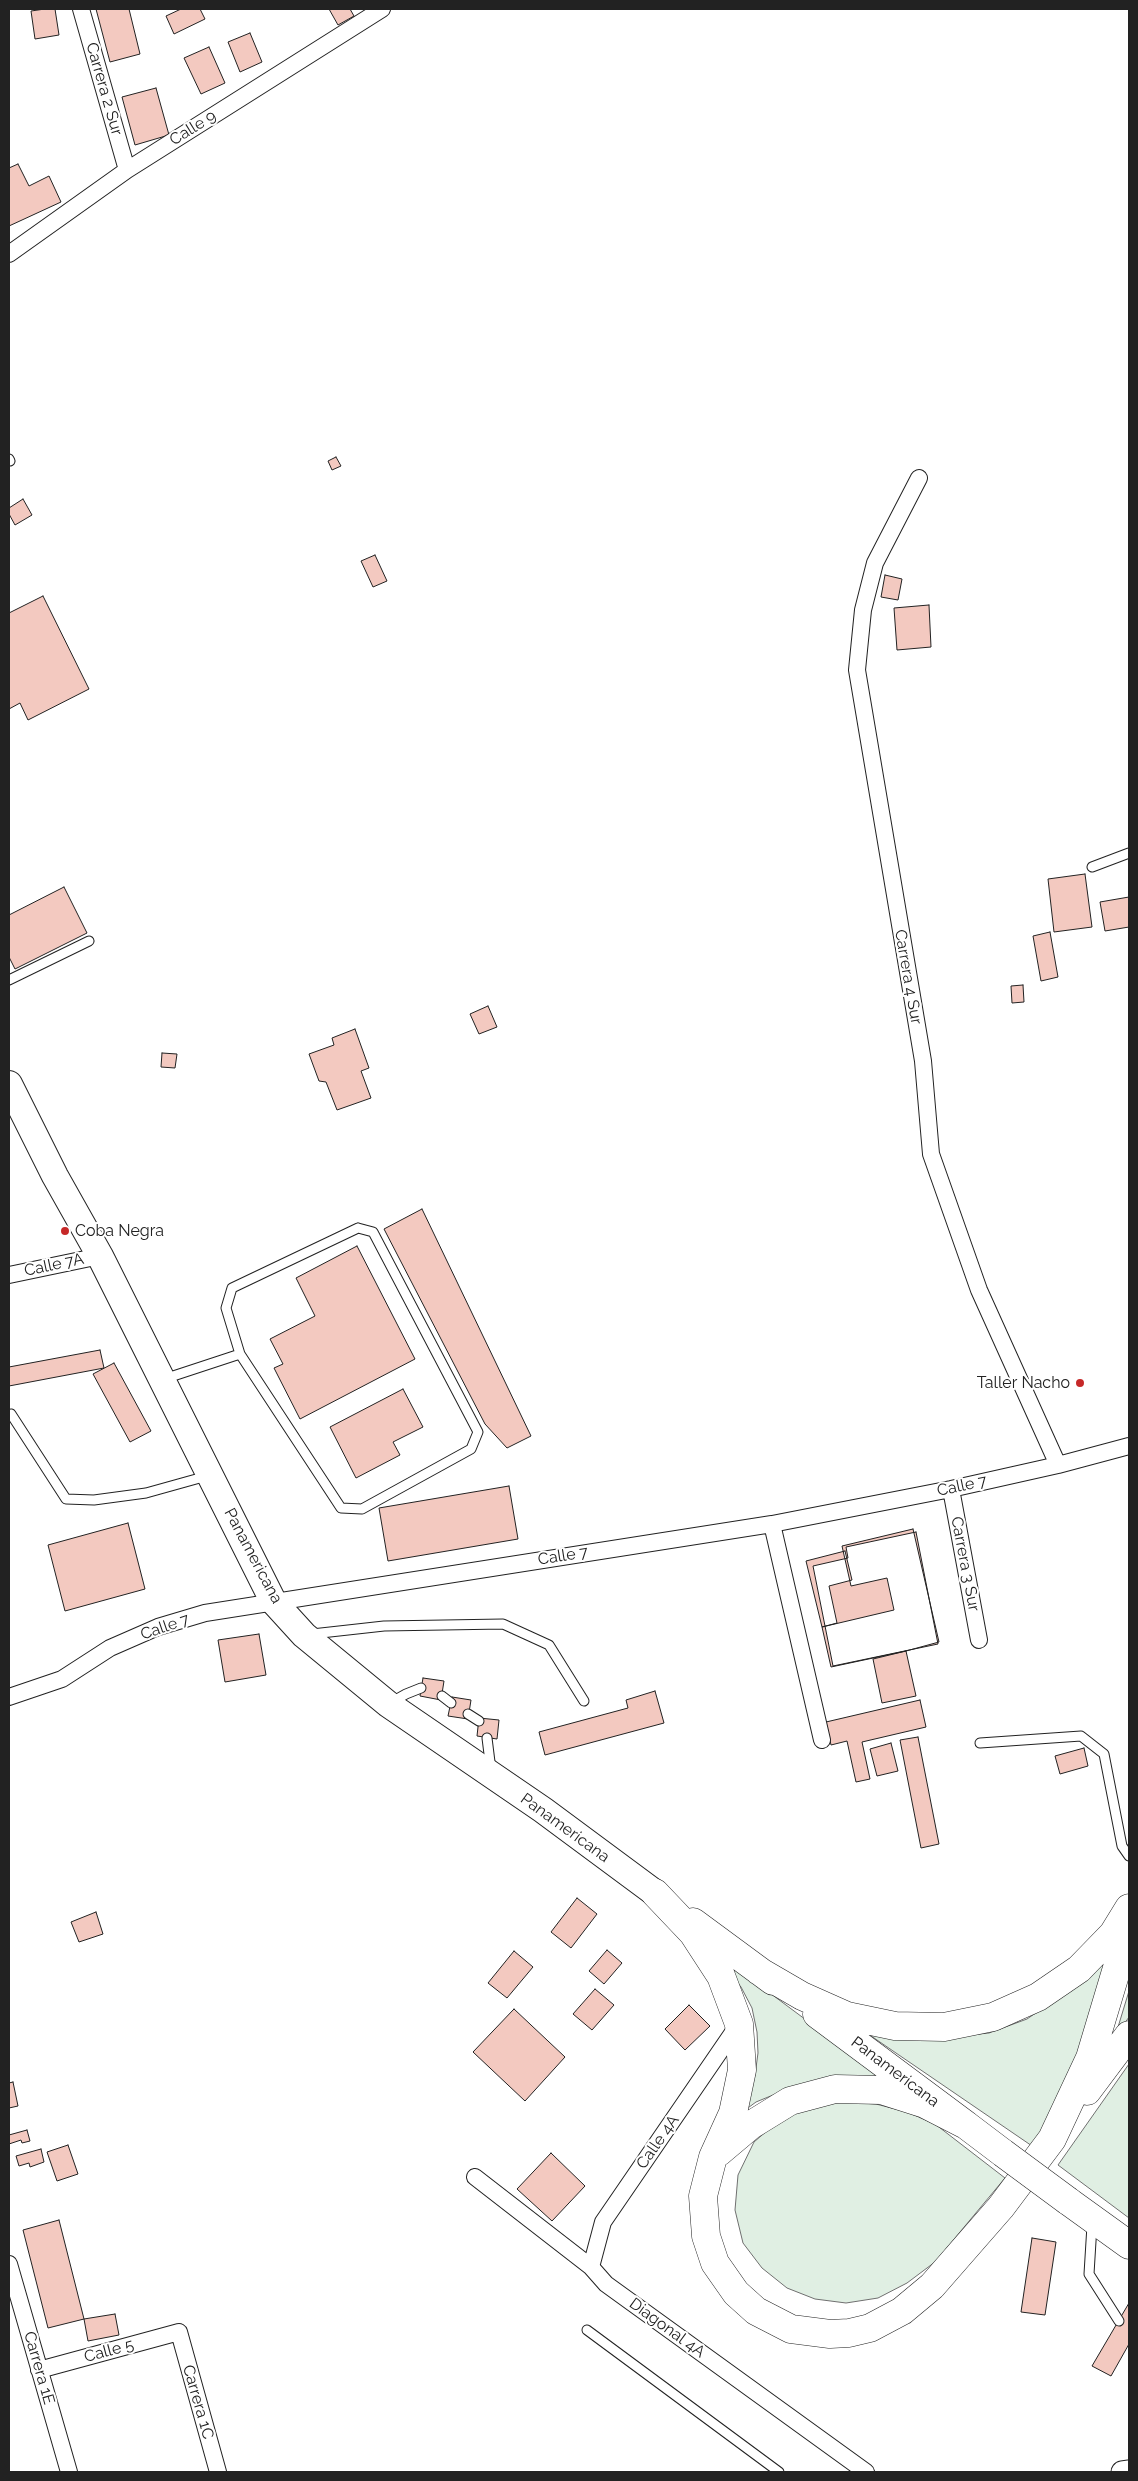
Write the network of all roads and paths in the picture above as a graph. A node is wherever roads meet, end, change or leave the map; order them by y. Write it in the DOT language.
graph roads {
  1 [pos="81,9"];
  2 [pos="382,9"];
  3 [pos="127,170"];
  4 [pos="9,254"];
  5 [pos="919,478"];
  6 [pos="1129,854"];
  7 [pos="1092,867"];
  8 [pos="89,941"];
  9 [pos="9,980"];
  10 [pos="9,1084"];
  11 [pos="100,1256"];
  12 [pos="9,1274"];
  13 [pos="240,1354"];
  14 [pos="162,1380"];
  15 [pos="11,1414"];
  16 [pos="1129,1446"];
  17 [pos="1058,1465"];
  18 [pos="211,1475"];
  19 [pos="951,1489"];
  20 [pos="772,1524"];
  21 [pos="273,1601"];
  22 [pos="304,1635"];
  23 [pos="979,1640"];
  24 [pos="421,1688"];
  25 [pos="442,1696"];
  26 [pos="9,1697"];
  27 [pos="584,1701"];
  28 [pos="451,1703"];
  29 [pos="388,1704"];
  30 [pos="468,1714"];
  31 [pos="479,1721"];
  32 [pos="488,1738"];
  33 [pos="822,1740"];
  34 [pos="980,1743"];
  35 [pos="492,1776"];
  36 [pos="1129,1856"];
  37 [pos="655,1894"];
  38 [pos="1129,1908"];
  39 [pos="1129,1928"];
  40 [pos="759,1971"];
  41 [pos="739,2024"];
  42 [pos="1129,2034"];
  43 [pos="966,2125"];
  44 [pos="1052,2139"];
  45 [pos="713,2157"];
  46 [pos="475,2177"];
  47 [pos="1092,2218"];
  48 [pos="1129,2245"];
  49 [pos="9,2264"];
  50 [pos="591,2267"];
  51 [pos="1119,2321"];
  52 [pos="587,2330"];
  53 [pos="179,2332"];
  54 [pos="39,2370"];
  55 [pos="1129,2471"];
  56 [pos="69,2472"];
  57 [pos="218,2472"];
  58 [pos="779,2472"];
  59 [pos="866,2472"];
  60 [pos="1122,2472"];
  1 -- 3 [label="street, Carrera 2 Sur"];
  2 -- 3 [label="street, Calle 9"];
  3 -- 4 [label="street, Calle 9"];
  5 -- 17 [label="street, Carrera 4 Sur"];
  6 -- 7 [label="lane"];
  8 -- 9 [label="lane"];
  10 -- 11 [label="main road, Panamericana"];
  11 -- 12 [label="street, Calle 7A"];
  11 -- 14 [label="main road, Panamericana"];
  13 -- 13 [label="lane"];
  13 -- 14 [label="lane"];
  14 -- 18 [label="main road, Panamericana"];
  15 -- 18 [label="lane"];
  16 -- 17 [label="street, Calle 7"];
  17 -- 19 [label="street, Calle 7"];
  18 -- 21 [label="main road, Panamericana"];
  19 -- 20 [label="street, Calle 7"];
  19 -- 23 [label="street, Carrera 3 Sur"];
  20 -- 21 [label="street, Calle 7"];
  20 -- 33 [label="street"];
  21 -- 22 [label="main road, Panamericana"];
  21 -- 26 [label="street, Calle 7"];
  22 -- 27 [label="lane"];
  22 -- 29 [label="main road, Panamericana"];
  24 -- 29 [label="lane"];
  25 -- 28 [label="lane"];
  29 -- 35 [label="main road, Panamericana"];
  30 -- 31 [label="lane"];
  32 -- 35 [label="lane"];
  34 -- 36 [label="lane"];
  35 -- 37 [label="main road, Panamericana"];
  37 -- 40 [label="highway, Panamericana"];
  37 -- 41 [label="highway, Panamericana"];
  38 -- 40 [label="highway"];
  39 -- 44 [label="highway"];
  40 -- 43 [label="highway, Panamericana"];
  41 -- 45 [label="highway, Panamericana"];
  41 -- 50 [label="street, Calle 4A"];
  42 -- 44 [label="highway"];
  43 -- 45 [label="highway"];
  43 -- 47 [label="highway, bridge"];
  44 -- 45 [label="highway, Panamericana"];
  46 -- 50 [label="street, Diagonal 4A"];
  47 -- 48 [label="highway"];
  47 -- 51 [label="lane"];
  49 -- 54 [label="street, Carrera 1E"];
  50 -- 59 [label="street, Diagonal 4A"];
  52 -- 58 [label="lane"];
  53 -- 54 [label="street, Calle 5"];
  53 -- 57 [label="street, Carrera 1C"];
  54 -- 56 [label="street, Carrera 1E"];
  55 -- 60 [label="street"];
}
